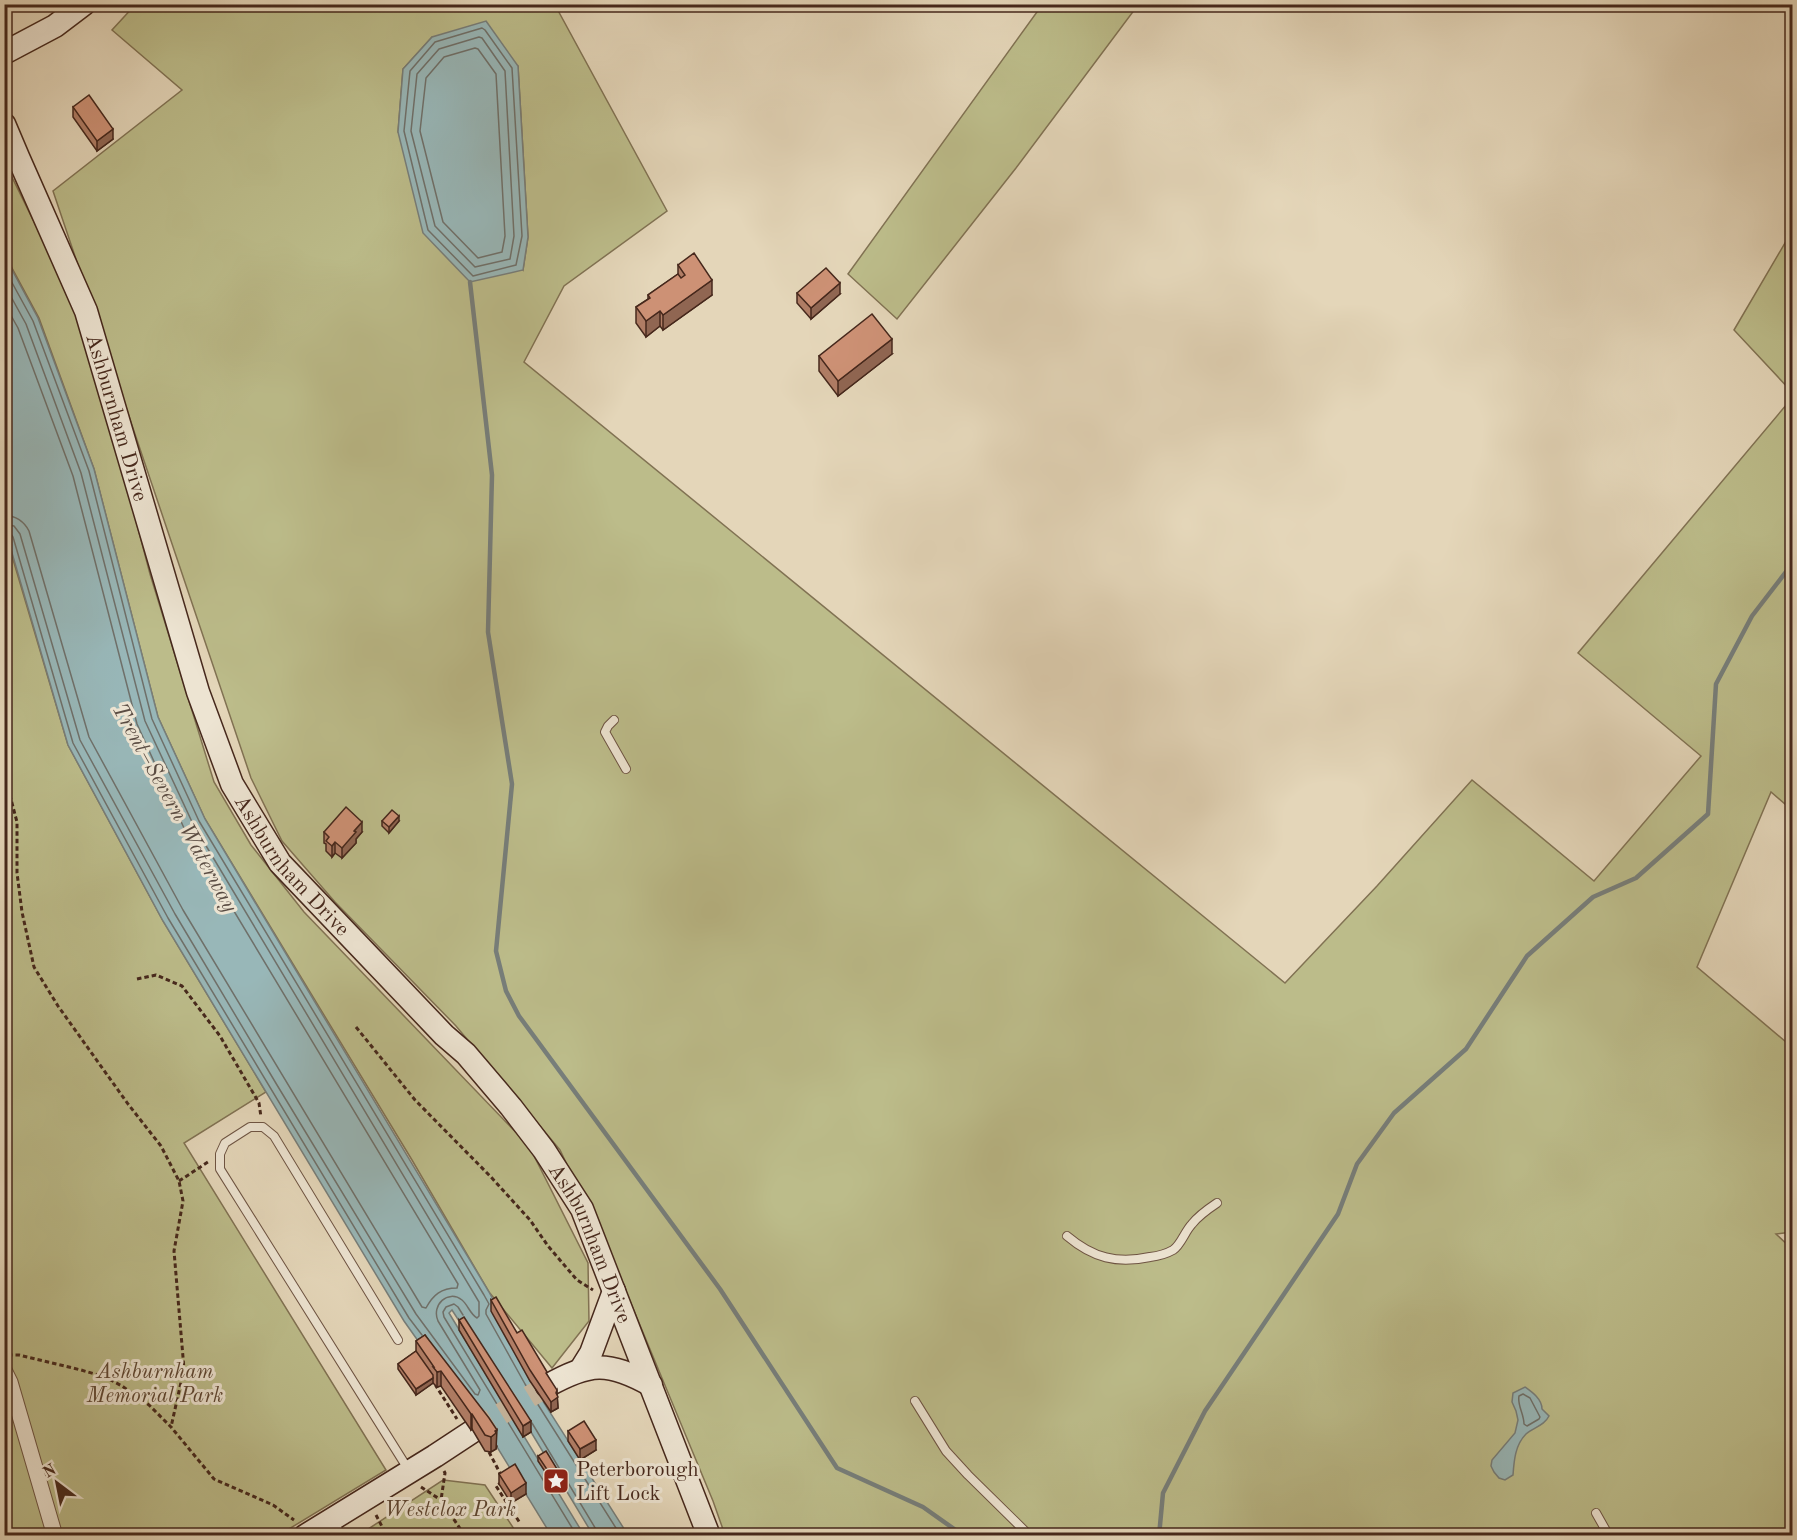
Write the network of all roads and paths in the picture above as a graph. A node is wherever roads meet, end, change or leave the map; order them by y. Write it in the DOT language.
graph roads {
  1 [pos="84,4"];
  2 [pos="4,53"];
  3 [pos="4,124"];
  4 [pos="614,720"];
  5 [pos="626,769"];
  6 [pos="4,772"];
  7 [pos="136,979"];
  8 [pos="356,1027"];
  9 [pos="263,1128"];
  10 [pos="220,1154"];
  11 [pos="179,1181"];
  12 [pos="1217,1203"];
  13 [pos="1067,1236"];
  14 [pos="612,1295"];
  15 [pos="398,1340"];
  16 [pos="16,1355"];
  17 [pos="581,1369"];
  18 [pos="4,1370"];
  19 [pos="439,1382"];
  20 [pos="651,1385"];
  21 [pos="547,1386"];
  22 [pos="915,1401"];
  23 [pos="450,1408"];
  24 [pos="171,1427"];
  25 [pos="480,1437"];
  26 [pos="435,1456"];
  27 [pos="409,1472"];
  28 [pos="366,1498"];
  29 [pos="441,1500"];
  30 [pos="1596,1513"];
  31 [pos="519,1523"];
  32 [pos="320,1531"];
  33 [pos="55,1536"];
  34 [pos="387,1536"];
  35 [pos="465,1536"];
  36 [pos="709,1536"];
  37 [pos="1030,1536"];
  38 [pos="1609,1536"];
  1 -- 2 [label="street"];
  3 -- 14 [label="street, Ashburnham Drive"];
  4 -- 5 [label="lane"];
  6 -- 11 [label="path"];
  7 -- 9 [label="path"];
  8 -- 14 [label="path"];
  9 -- 10 [label="lane"];
  9 -- 15 [label="lane"];
  10 -- 11 [label="path"];
  10 -- 27 [label="lane"];
  11 -- 24 [label="path"];
  12 -- 13 [label="lane"];
  14 -- 17 [label="street"];
  14 -- 20 [label="street, Ashburnham Drive"];
  16 -- 24 [label="path"];
  17 -- 20 [label="street"];
  17 -- 21 [label="street"];
  18 -- 33 [label="street"];
  19 -- 23 [label="path"];
  20 -- 36 [label="street, Ashburnham Drive"];
  22 -- 37 [label="lane"];
  24 -- 32 [label="path"];
  25 -- 26 [label="street"];
  25 -- 31 [label="path"];
  26 -- 27 [label="street"];
  26 -- 29 [label="path"];
  27 -- 28 [label="street"];
  27 -- 29 [label="path"];
  28 -- 32 [label="street"];
  28 -- 34 [label="path"];
  29 -- 35 [label="path"];
  30 -- 38 [label="lane"];
}
